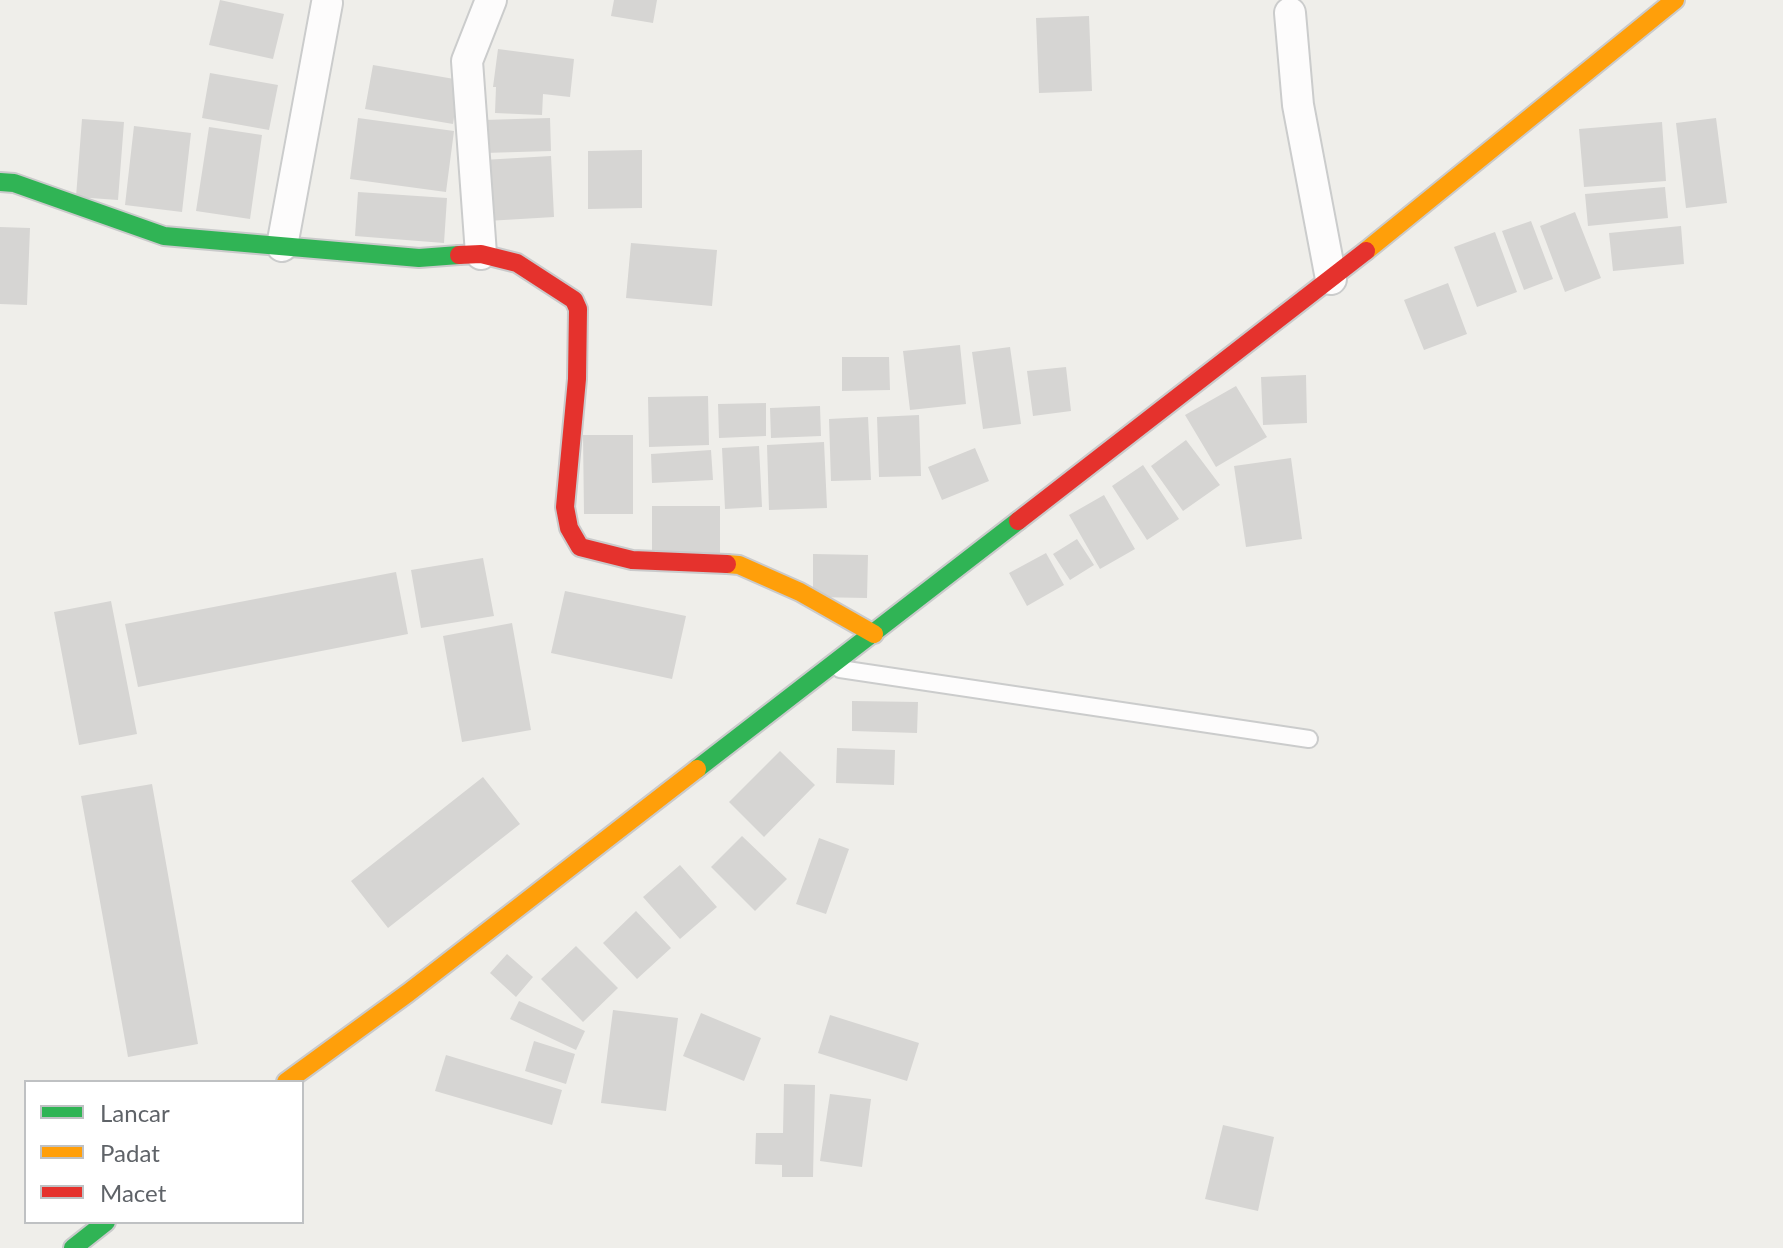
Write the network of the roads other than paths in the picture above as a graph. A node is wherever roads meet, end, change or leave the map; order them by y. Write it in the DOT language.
graph roads {
  1 [pos="491,0"];
  2 [pos="1675,0"];
  3 [pos="327,3"];
  4 [pos="1290,13"];
  5 [pos="0,182"];
  6 [pos="282,246"];
  7 [pos="481,254"];
  8 [pos="1331,279"];
  9 [pos="874,634"];
  10 [pos="830,668"];
  11 [pos="1309,739"];
  12 [pos="289,1080"];
  13 [pos="103,1224"];
  14 [pos="73,1248"];
  1 -- 7 [label="street"];
  2 -- 8 [label="street"];
  3 -- 6 [label="street"];
  4 -- 8 [label="street"];
  5 -- 6 [label="street"];
  6 -- 7 [label="street"];
  7 -- 9 [label="street"];
  8 -- 9 [label="street"];
  9 -- 10 [label="street"];
  10 -- 11 [label="lane"];
  10 -- 12 [label="street"];
  13 -- 14 [label="street"];
}
